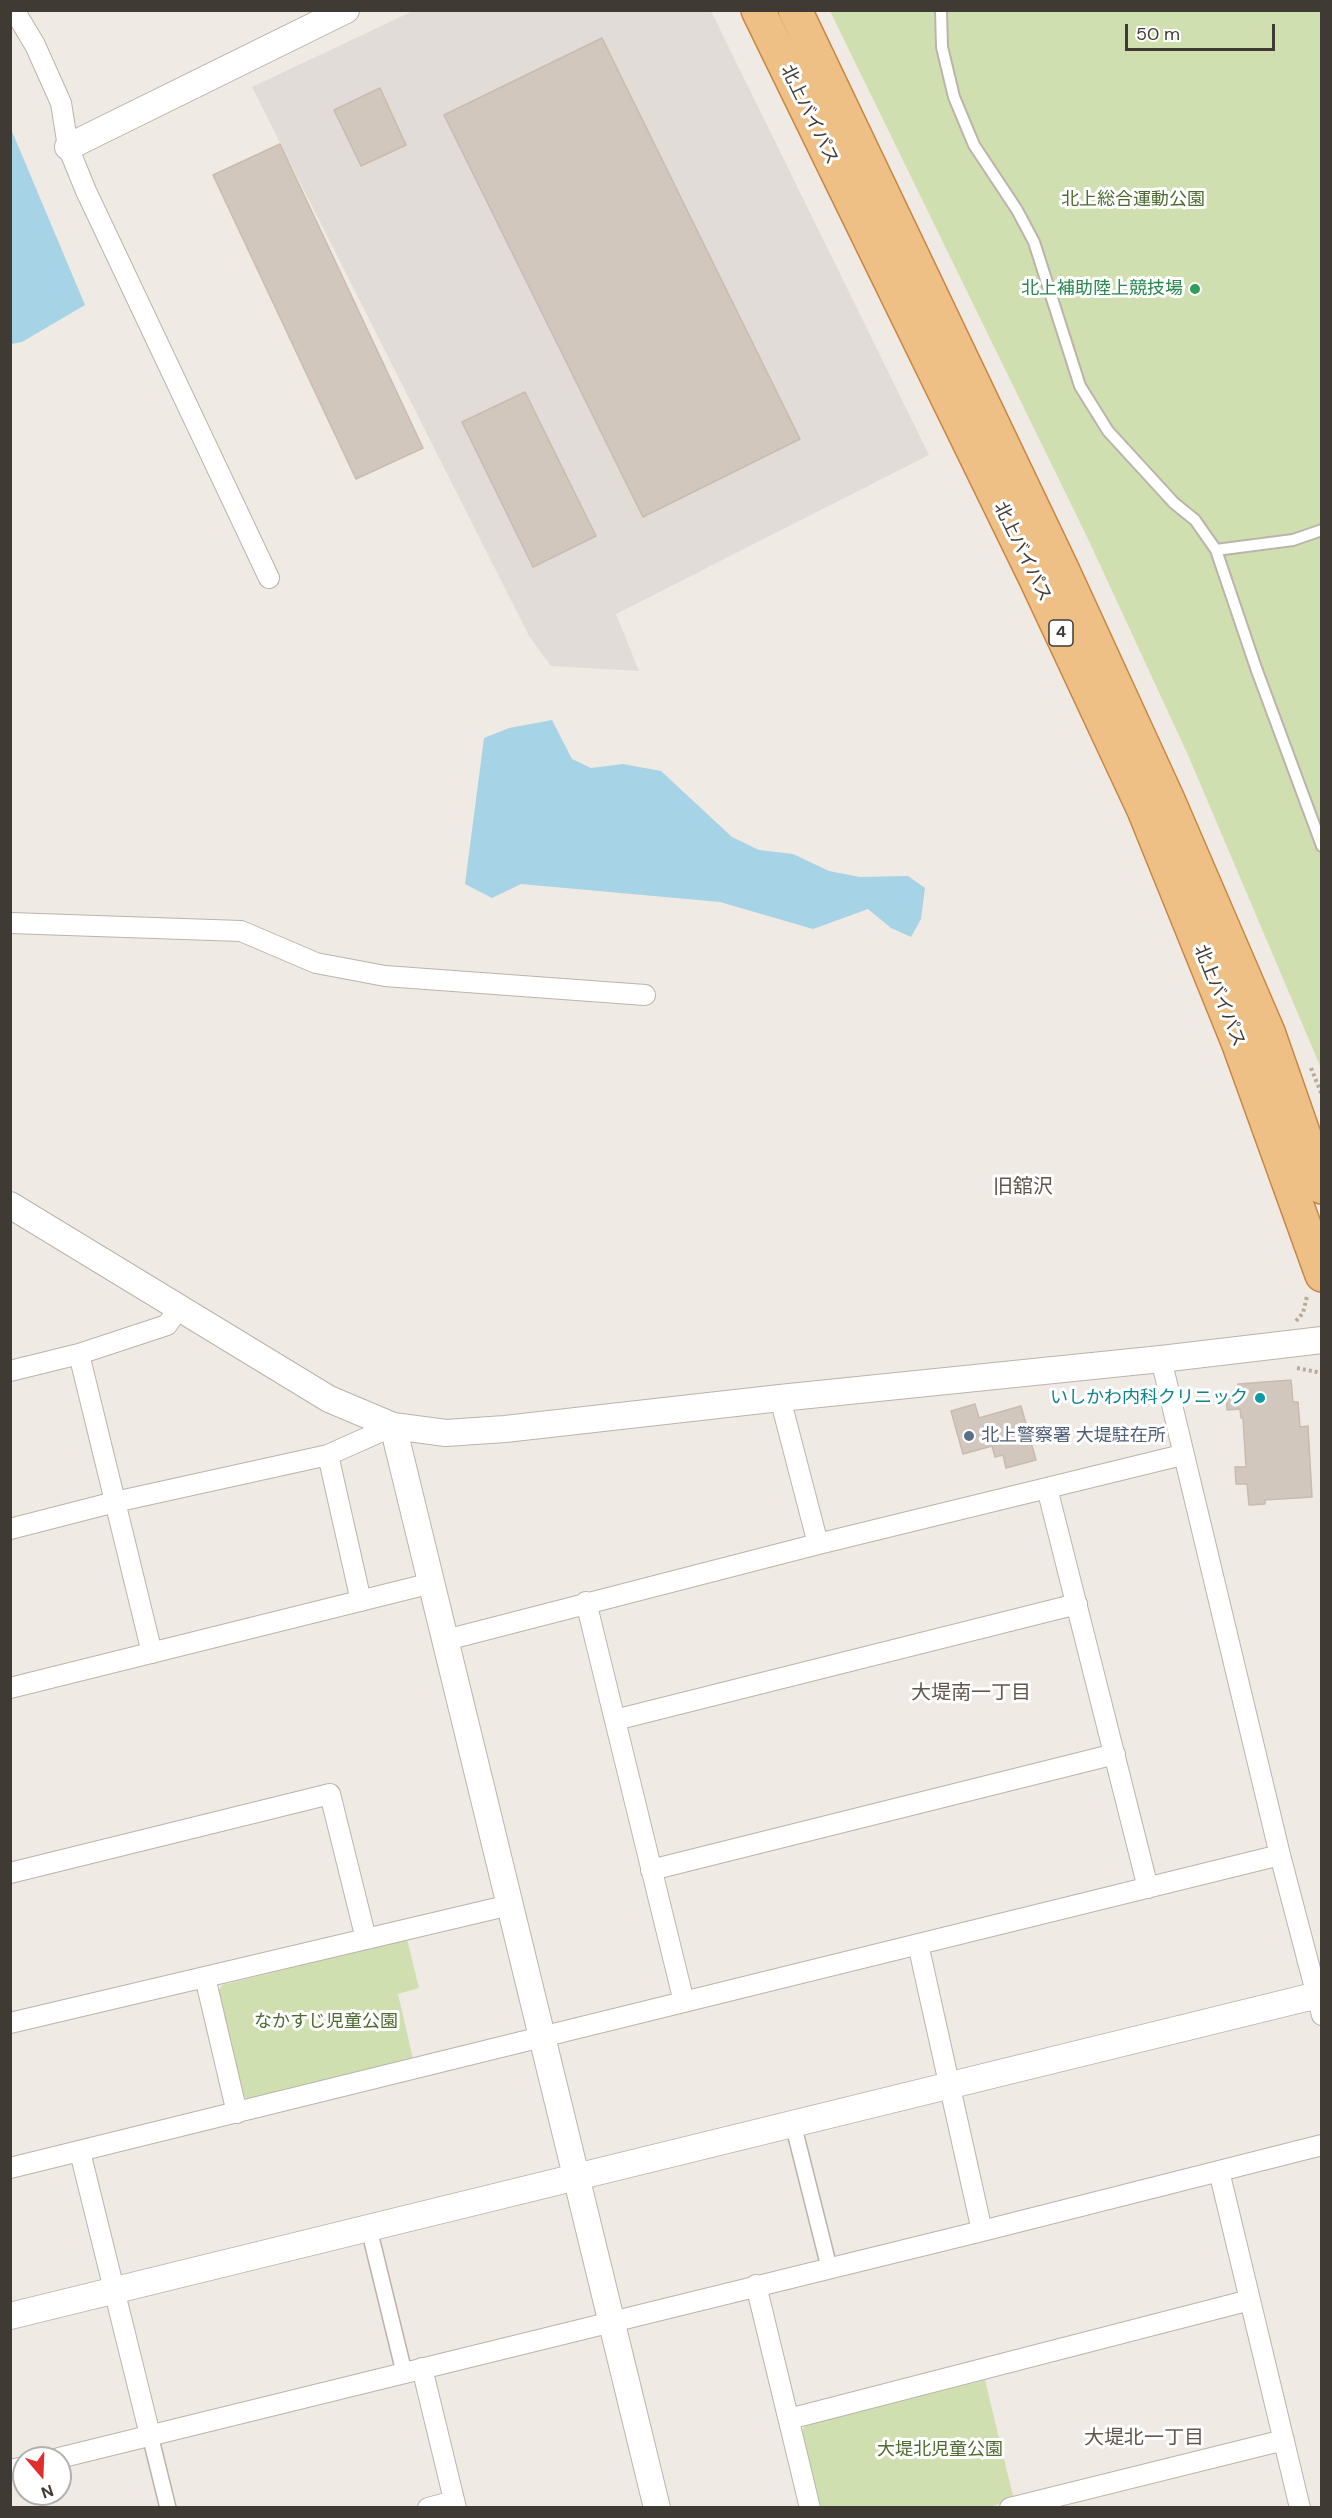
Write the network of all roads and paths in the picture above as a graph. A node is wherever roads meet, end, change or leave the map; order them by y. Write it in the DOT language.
graph roads {
  1 [pos="14,10"];
  2 [pos="346,10"];
  3 [pos="758,10"];
  4 [pos="795,10"];
  5 [pos="941,10"];
  6 [pos="68,147"];
  7 [pos="1322,530"];
  8 [pos="1216,550"];
  9 [pos="270,578"];
  10 [pos="1322,846"];
  11 [pos="10,923"];
  12 [pos="645,995"];
  13 [pos="1322,1187"];
  14 [pos="10,1205"];
  15 [pos="1322,1275"];
  16 [pos="179,1308"];
  17 [pos="1322,1340"];
  18 [pos="80,1354"];
  19 [pos="1161,1359"];
  20 [pos="1298,1368"];
  21 [pos="10,1371"];
  22 [pos="1322,1373"];
  23 [pos="780,1398"];
  24 [pos="393,1426"];
  25 [pos="328,1455"];
  26 [pos="1182,1455"];
  27 [pos="1047,1488"];
  28 [pos="115,1502"];
  29 [pos="10,1529"];
  30 [pos="818,1544"];
  31 [pos="432,1583"];
  32 [pos="361,1601"];
  33 [pos="586,1602"];
  34 [pos="1077,1604"];
  35 [pos="446,1640"];
  36 [pos="152,1653"];
  37 [pos="10,1688"];
  38 [pos="615,1720"];
  39 [pos="1115,1754"];
  40 [pos="1280,1855"];
  41 [pos="651,1870"];
  42 [pos="10,1873"];
  43 [pos="1148,1888"];
  44 [pos="510,1905"];
  45 [pos="366,1939"];
  46 [pos="918,1944"];
  47 [pos="205,1977"];
  48 [pos="1320,2001"];
  49 [pos="684,2002"];
  50 [pos="10,2023"];
  51 [pos="543,2037"];
  52 [pos="949,2086"];
  53 [pos="237,2113"];
  54 [pos="794,2124"];
  55 [pos="1322,2145"];
  56 [pos="80,2152"];
  57 [pos="10,2168"];
  58 [pos="1219,2171"];
  59 [pos="577,2177"];
  60 [pos="369,2229"];
  61 [pos="982,2231"];
  62 [pos="829,2267"];
  63 [pos="756,2285"];
  64 [pos="115,2291"];
  65 [pos="1250,2300"];
  66 [pos="10,2316"];
  67 [pos="612,2321"];
  68 [pos="413,2370"];
  69 [pos="789,2419"];
  70 [pos="150,2435"];
  71 [pos="1284,2440"];
  72 [pos="72,2454"];
  73 [pos="455,2504"];
  74 [pos="168,2508"];
  75 [pos="428,2508"];
  76 [pos="657,2508"];
  77 [pos="810,2508"];
  78 [pos="1010,2508"];
  79 [pos="1300,2508"];
  1 -- 6 [label="street"];
  2 -- 6 [label="street"];
  3 -- 15 [label="highway, 北上バイパス / 4"];
  4 -- 13 [label="highway, 北上バイパス / 4"];
  5 -- 8 [label="lane"];
  6 -- 9 [label="street"];
  7 -- 8 [label="lane"];
  8 -- 10 [label="lane"];
  11 -- 12 [label="street"];
  14 -- 16 [label="street"];
  16 -- 18 [label="street"];
  16 -- 24 [label="street"];
  17 -- 19 [label="street"];
  18 -- 21 [label="street"];
  18 -- 28 [label="street"];
  19 -- 23 [label="street"];
  19 -- 26 [label="street"];
  20 -- 22 [label="path"];
  23 -- 24 [label="street"];
  23 -- 30 [label="street"];
  24 -- 25 [label="street"];
  24 -- 31 [label="street"];
  25 -- 28 [label="street"];
  25 -- 32 [label="street"];
  26 -- 27 [label="street"];
  26 -- 40 [label="street"];
  27 -- 30 [label="street"];
  27 -- 34 [label="street"];
  28 -- 29 [label="street"];
  28 -- 36 [label="street"];
  30 -- 33 [label="street"];
  31 -- 32 [label="street"];
  31 -- 35 [label="street"];
  32 -- 36 [label="street"];
  33 -- 35 [label="street"];
  33 -- 38 [label="street"];
  34 -- 38 [label="street"];
  34 -- 39 [label="street"];
  35 -- 44 [label="street"];
  36 -- 37 [label="street"];
  38 -- 41 [label="street"];
  39 -- 41 [label="street"];
  39 -- 43 [label="street"];
  40 -- 43 [label="street"];
  40 -- 48 [label="street"];
  41 -- 49 [label="street"];
  42 -- 45 [label="street"];
  43 -- 46 [label="street"];
  44 -- 45 [label="street"];
  44 -- 51 [label="street"];
  45 -- 47 [label="street"];
  46 -- 49 [label="street"];
  46 -- 52 [label="street"];
  47 -- 50 [label="street"];
  47 -- 53 [label="street"];
  48 -- 52 [label="street"];
  49 -- 51 [label="street"];
  51 -- 53 [label="street"];
  51 -- 59 [label="street"];
  52 -- 54 [label="street"];
  52 -- 61 [label="street"];
  53 -- 56 [label="street"];
  54 -- 59 [label="street"];
  54 -- 62 [label="street"];
  55 -- 58 [label="street"];
  56 -- 57 [label="street"];
  56 -- 64 [label="street"];
  58 -- 61 [label="street"];
  58 -- 65 [label="street"];
  59 -- 60 [label="street"];
  59 -- 67 [label="street"];
  60 -- 64 [label="street"];
  60 -- 68 [label="street"];
  61 -- 62 [label="street"];
  62 -- 63 [label="street"];
  63 -- 67 [label="street"];
  63 -- 69 [label="street"];
  64 -- 66 [label="street"];
  64 -- 70 [label="street"];
  65 -- 69 [label="street"];
  65 -- 71 [label="street"];
  67 -- 68 [label="street"];
  67 -- 76 [label="street"];
  68 -- 70 [label="street"];
  68 -- 73 [label="street"];
  69 -- 77 [label="street"];
  70 -- 72 [label="street"];
  70 -- 74 [label="street"];
  71 -- 78 [label="street"];
  71 -- 79 [label="street"];
  73 -- 75 [label="street"];
}
